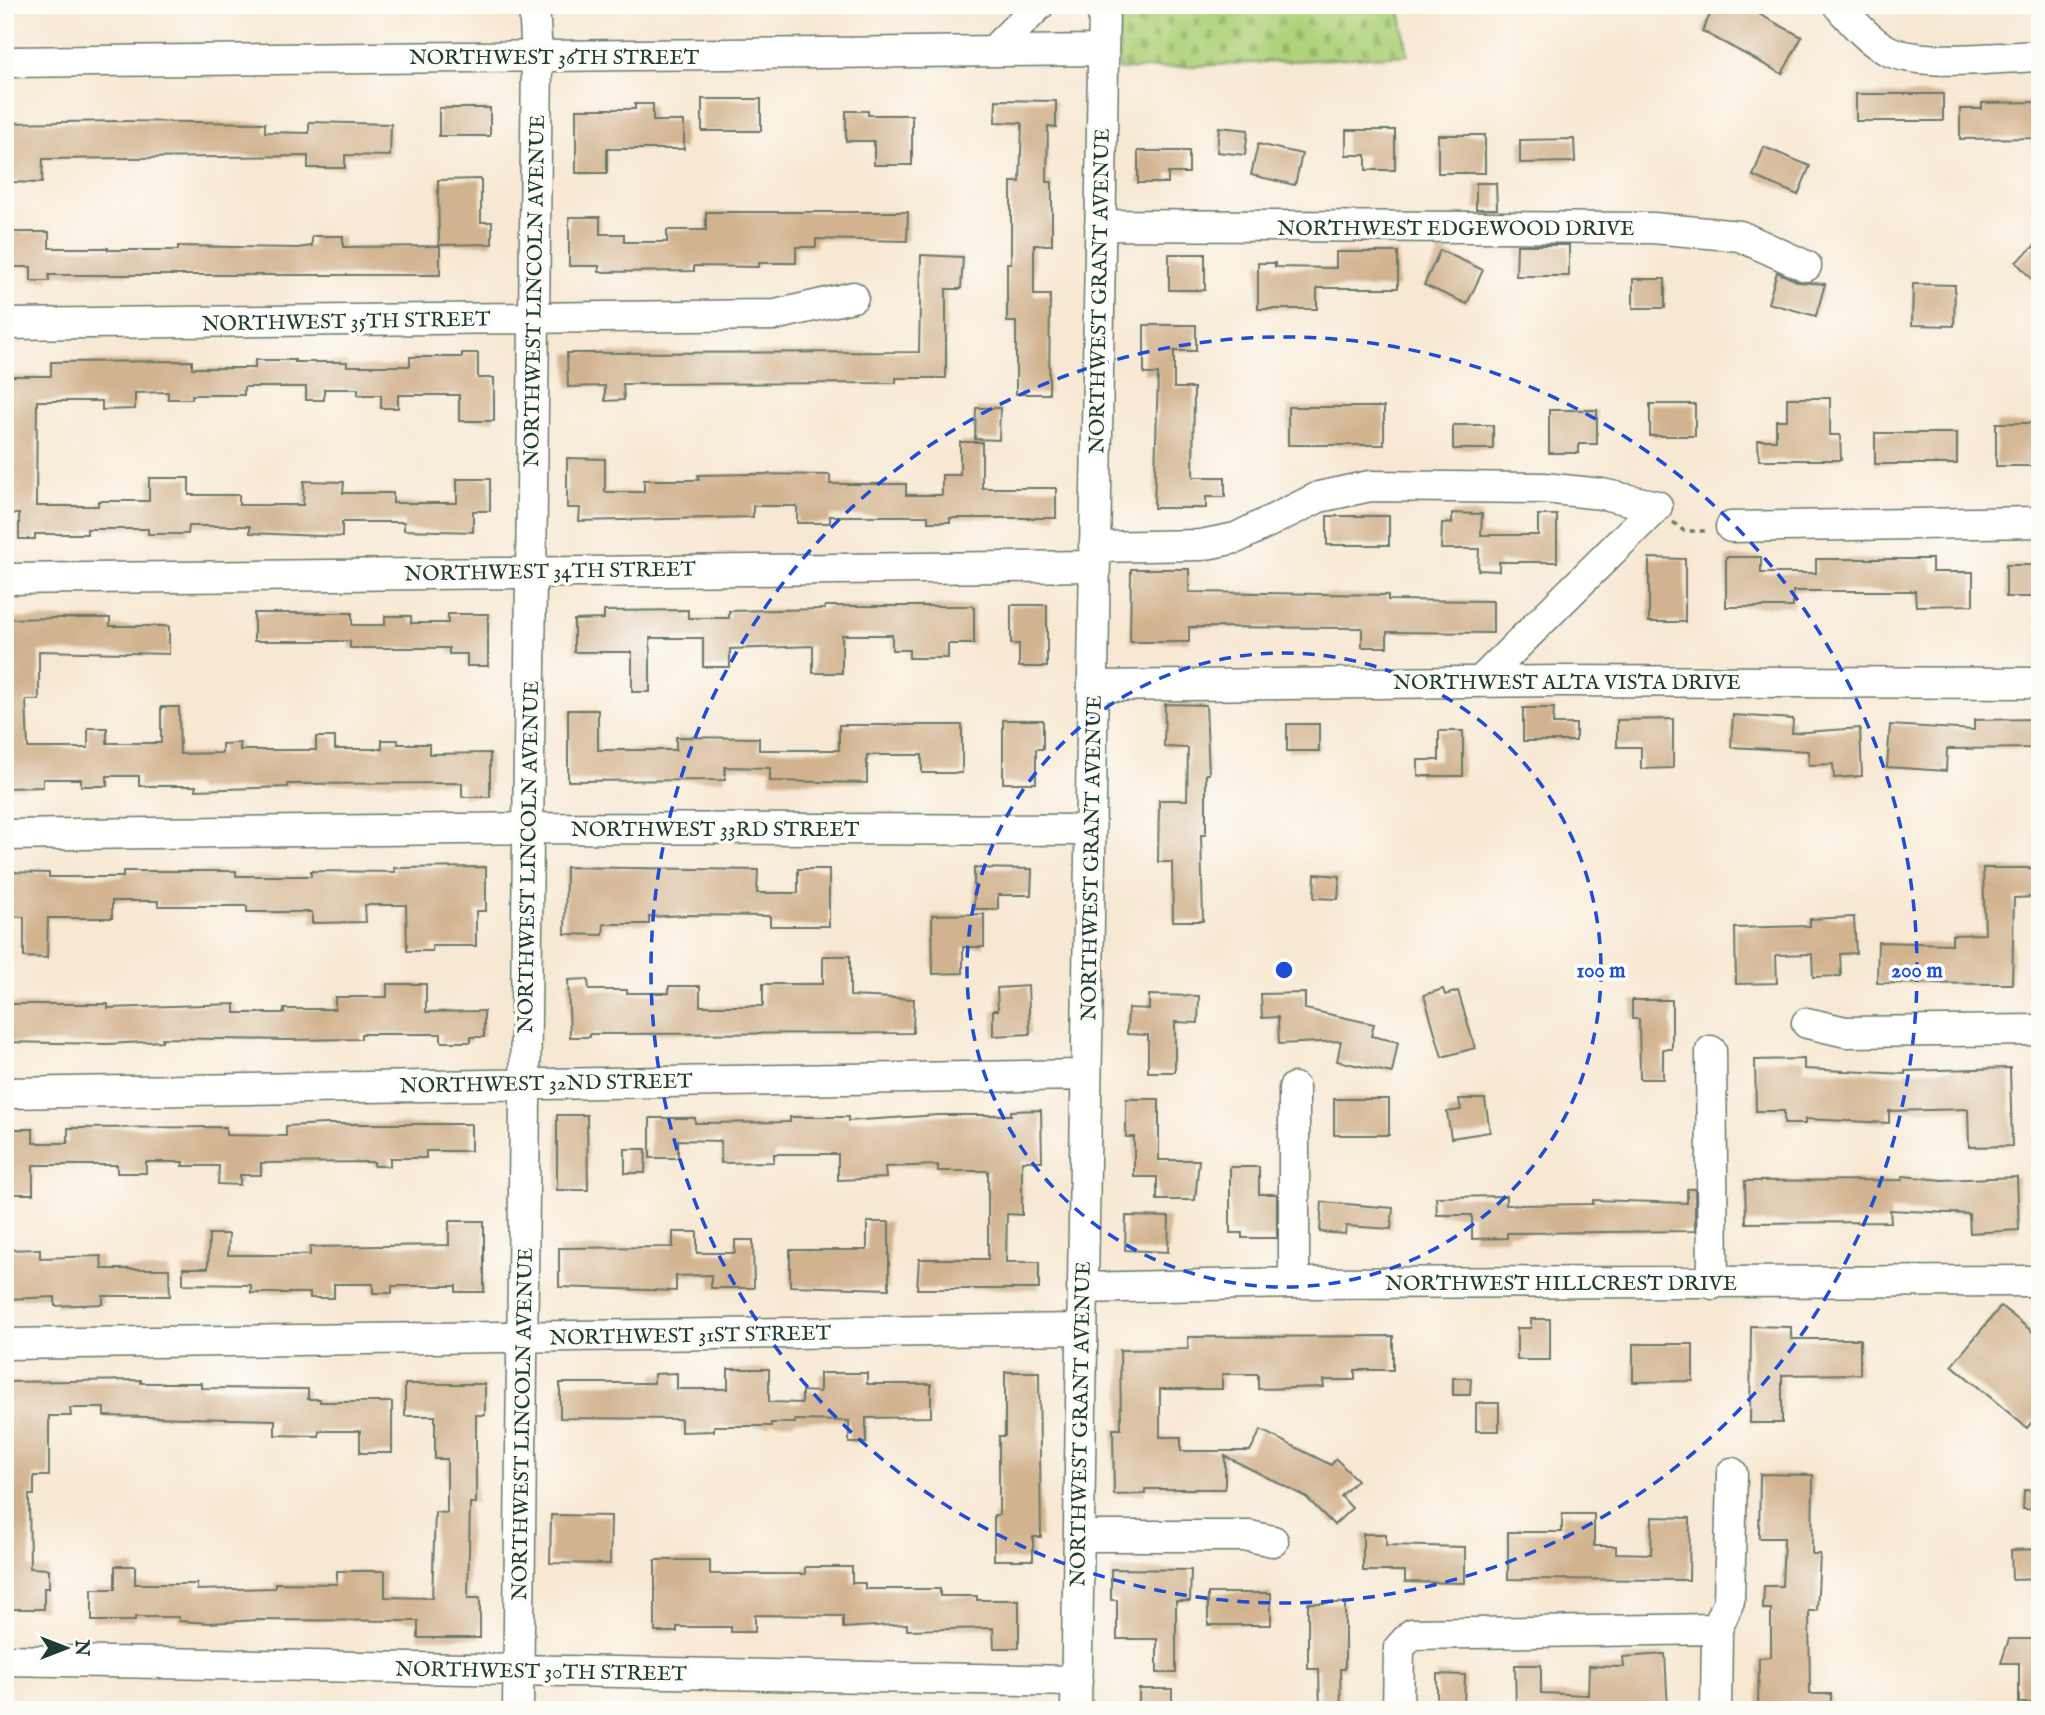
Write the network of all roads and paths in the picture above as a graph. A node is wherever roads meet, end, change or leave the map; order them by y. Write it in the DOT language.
graph roads {
  1 [pos="534,5"];
  2 [pos="1039,5"];
  3 [pos="1104,5"];
  4 [pos="1838,5"];
  5 [pos="1103,50"];
  6 [pos="993,51"];
  7 [pos="2040,56"];
  8 [pos="537,57"];
  9 [pos="5,62"];
  10 [pos="1100,225"];
  11 [pos="1806,266"];
  12 [pos="853,297"];
  13 [pos="534,319"];
  14 [pos="5,324"];
  15 [pos="1657,506"];
  16 [pos="2040,522"];
  17 [pos="1731,527"];
  18 [pos="1094,556"];
  19 [pos="531,571"];
  20 [pos="5,579"];
  21 [pos="1480,682"];
  22 [pos="2040,682"];
  23 [pos="1094,686"];
  24 [pos="528,828"];
  25 [pos="1090,830"];
  26 [pos="5,835"];
  27 [pos="1807,1023"];
  28 [pos="2040,1030"];
  29 [pos="1711,1051"];
  30 [pos="1086,1074"];
  31 [pos="525,1083"];
  32 [pos="1294,1088"];
  33 [pos="5,1093"];
  34 [pos="2040,1282"];
  35 [pos="1294,1283"];
  36 [pos="1713,1284"];
  37 [pos="1082,1288"];
  38 [pos="1082,1329"];
  39 [pos="523,1338"];
  40 [pos="5,1344"];
  41 [pos="1731,1473"];
  42 [pos="1079,1536"];
  43 [pos="1273,1541"];
  44 [pos="1717,1629"];
  45 [pos="5,1660"];
  46 [pos="518,1671"];
  47 [pos="1077,1695"];
  48 [pos="518,1710"];
  49 [pos="1398,1710"];
  50 [pos="1716,1710"];
  1 -- 8 [label="street, NORTHWEST LINCOLN AVENUE"];
  2 -- 6 [label="street"];
  3 -- 5 [label="street, NORTHWEST GRANT AVENUE"];
  4 -- 7 [label="street"];
  5 -- 6 [label="street, NORTHWEST 36TH STREET"];
  5 -- 10 [label="street, NORTHWEST GRANT AVENUE"];
  6 -- 8 [label="street, NORTHWEST 36TH STREET"];
  8 -- 9 [label="street, NORTHWEST 36TH STREET"];
  8 -- 13 [label="street, NORTHWEST LINCOLN AVENUE"];
  10 -- 11 [label="street, NORTHWEST EDGEWOOD DRIVE"];
  10 -- 18 [label="street, NORTHWEST GRANT AVENUE"];
  12 -- 13 [label="street, NORTHWEST 35TH STREET"];
  13 -- 14 [label="street, NORTHWEST 35TH STREET"];
  13 -- 19 [label="street, NORTHWEST LINCOLN AVENUE"];
  15 -- 17 [label="path"];
  15 -- 18 [label="street, NORTHWEST 34TH STREET"];
  15 -- 21 [label="street"];
  16 -- 17 [label="street"];
  18 -- 19 [label="street, NORTHWEST 34TH STREET"];
  18 -- 23 [label="street, NORTHWEST GRANT AVENUE"];
  19 -- 20 [label="street, NORTHWEST 34TH STREET"];
  19 -- 24 [label="street, NORTHWEST LINCOLN AVENUE"];
  21 -- 22 [label="street, NORTHWEST ALTA VISTA DRIVE"];
  21 -- 23 [label="street, NORTHWEST ALTA VISTA DRIVE"];
  23 -- 25 [label="street, NORTHWEST GRANT AVENUE"];
  24 -- 25 [label="street, NORTHWEST 33RD STREET"];
  24 -- 26 [label="street, NORTHWEST 33RD STREET"];
  24 -- 31 [label="street, NORTHWEST LINCOLN AVENUE"];
  25 -- 30 [label="street, NORTHWEST GRANT AVENUE"];
  27 -- 28 [label="street"];
  29 -- 36 [label="street"];
  30 -- 31 [label="street, NORTHWEST 32ND STREET"];
  30 -- 37 [label="street, NORTHWEST GRANT AVENUE"];
  31 -- 33 [label="street, NORTHWEST 32ND STREET"];
  31 -- 39 [label="street, NORTHWEST LINCOLN AVENUE"];
  32 -- 35 [label="street"];
  34 -- 36 [label="street, NORTHWEST HILLCREST DRIVE"];
  35 -- 36 [label="street, NORTHWEST HILLCREST DRIVE"];
  35 -- 37 [label="street, NORTHWEST HILLCREST DRIVE"];
  37 -- 38 [label="street, NORTHWEST GRANT AVENUE"];
  38 -- 39 [label="street, NORTHWEST 31ST STREET"];
  38 -- 42 [label="street, NORTHWEST GRANT AVENUE"];
  39 -- 40 [label="street, NORTHWEST 31ST STREET"];
  39 -- 46 [label="street, NORTHWEST LINCOLN AVENUE"];
  41 -- 44 [label="street"];
  42 -- 43 [label="street"];
  42 -- 47 [label="street, NORTHWEST GRANT AVENUE"];
  44 -- 49 [label="street"];
  44 -- 50 [label="street"];
  45 -- 46 [label="street, NORTHWEST 30TH STREET"];
  46 -- 47 [label="street, NORTHWEST 30TH STREET"];
  46 -- 48 [label="street, NORTHWEST LINCOLN AVENUE"];
}
